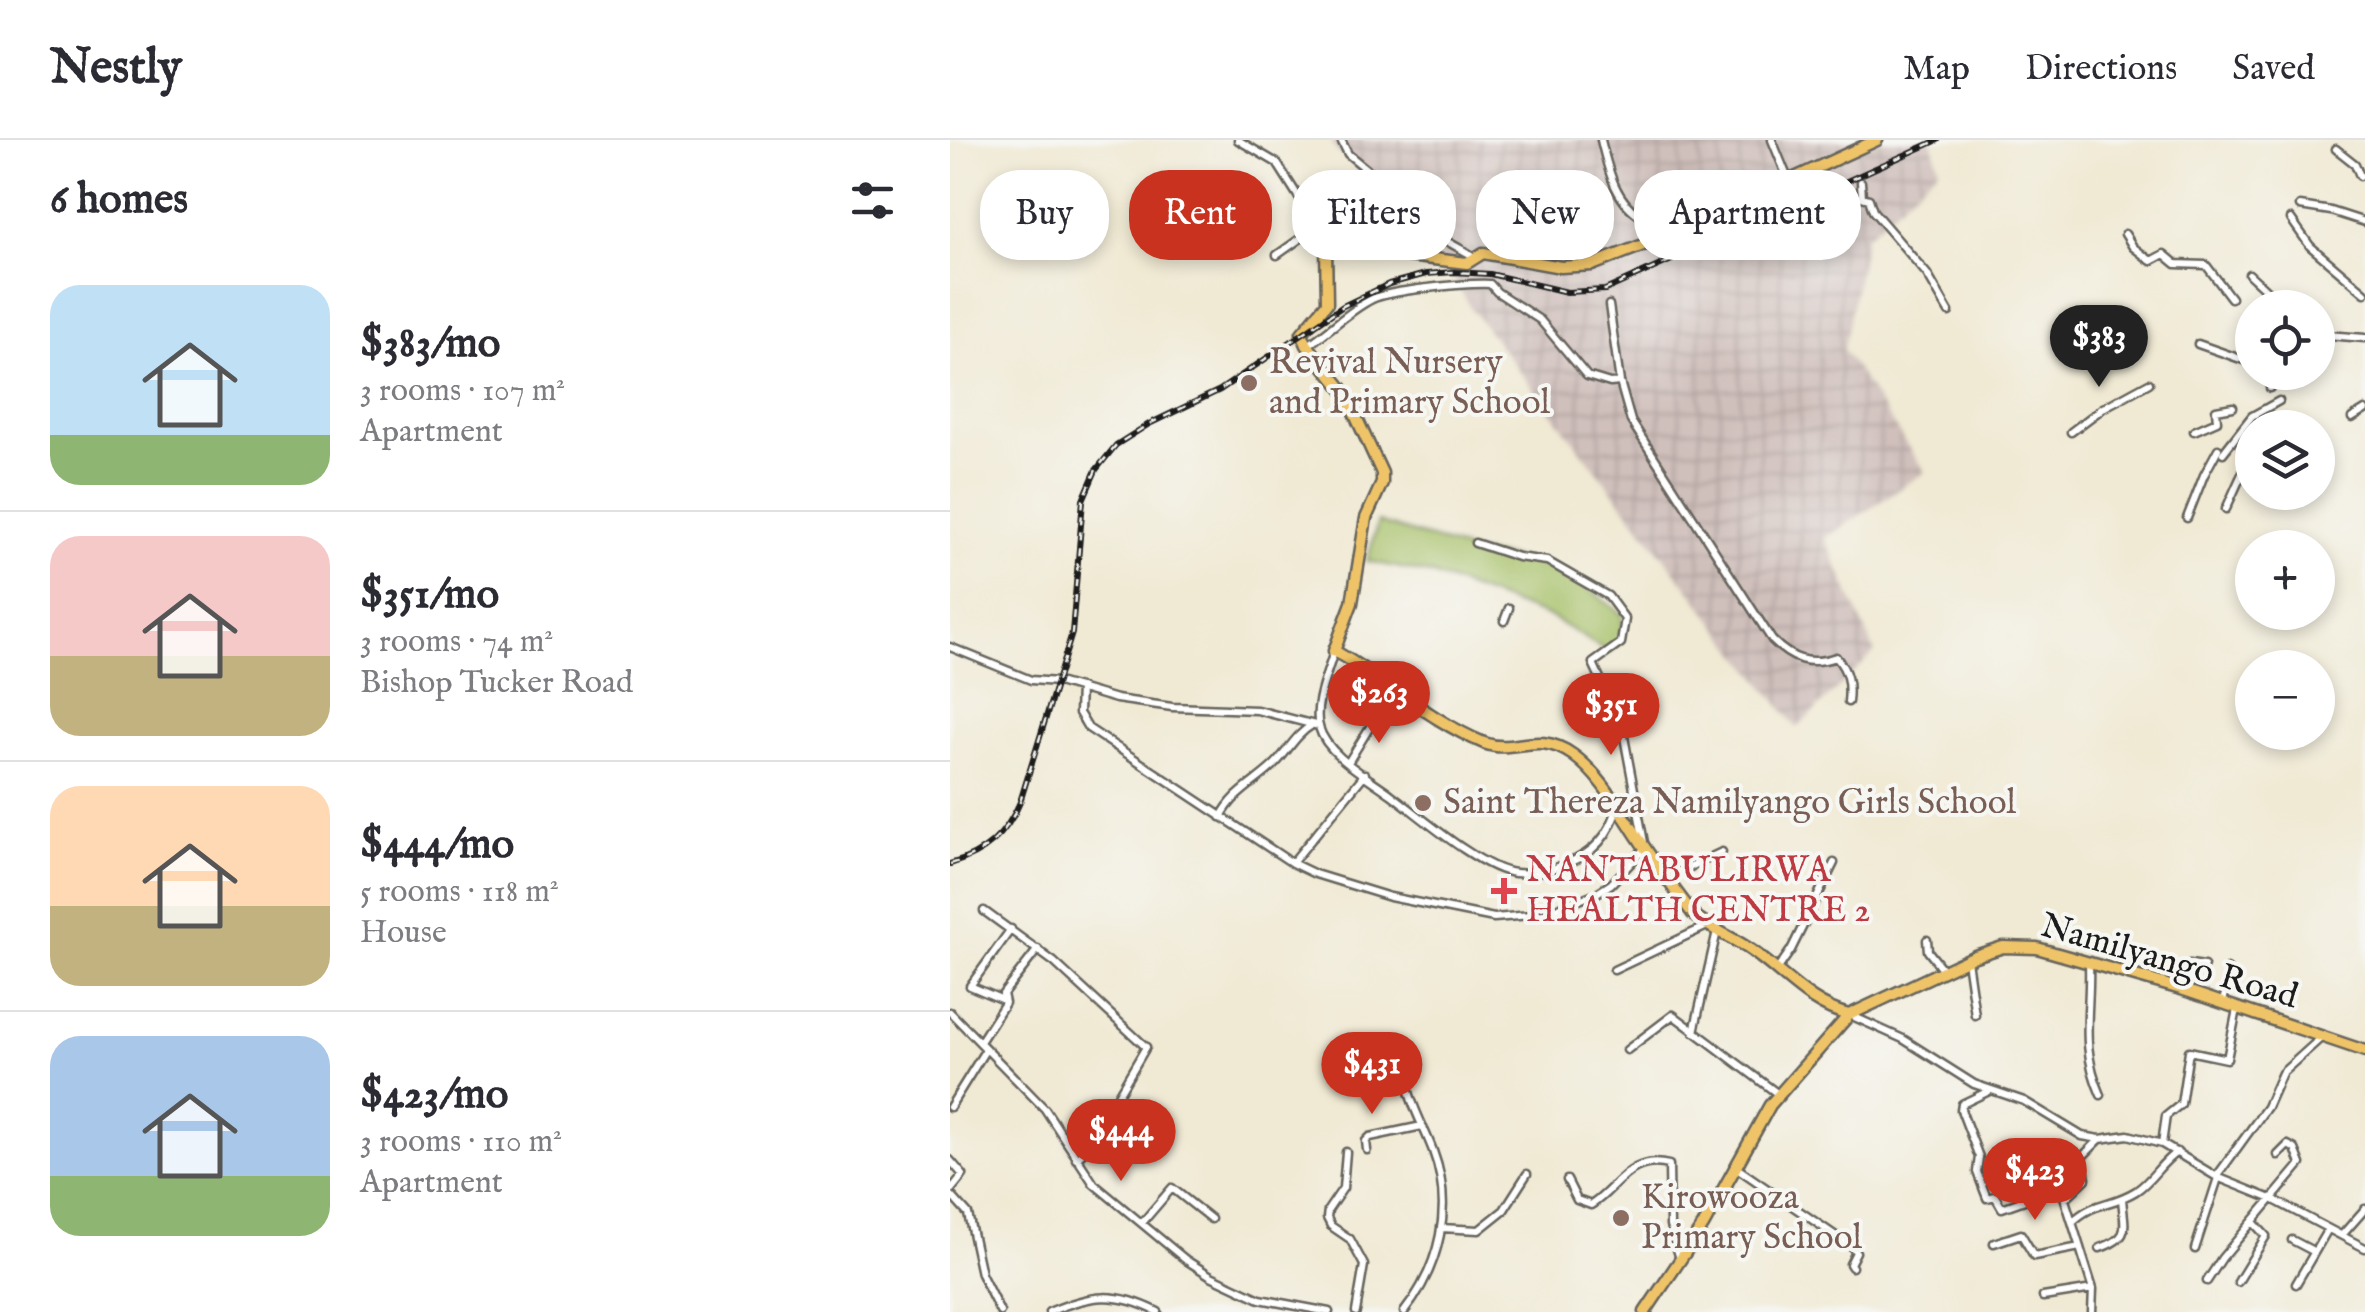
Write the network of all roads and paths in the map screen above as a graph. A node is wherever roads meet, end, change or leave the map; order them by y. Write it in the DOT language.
graph roads {
  1 [pos="1238,140"];
  2 [pos="1341,140"];
  3 [pos="1601,140"];
  4 [pos="1772,140"];
  5 [pos="1876,140"];
  6 [pos="2336,149"];
  7 [pos="1784,170"];
  8 [pos="1808,170"];
  9 [pos="2360,176"];
  10 [pos="1861,182"];
  11 [pos="1292,186"];
  12 [pos="2300,206"];
  13 [pos="1634,211"];
  14 [pos="2291,219"];
  15 [pos="2365,222"];
  16 [pos="2124,234"];
  17 [pos="1292,244"];
  18 [pos="1634,248"];
  19 [pos="1276,255"];
  20 [pos="1475,257"];
  21 [pos="1327,260"];
  22 [pos="1442,260"];
  23 [pos="2248,274"];
  24 [pos="2266,290"];
  25 [pos="2365,293"];
  26 [pos="2231,298"];
  27 [pos="1610,305"];
  28 [pos="1949,312"];
  29 [pos="2335,335"];
  30 [pos="2365,338"];
  31 [pos="2198,344"];
  32 [pos="1307,345"];
  33 [pos="2235,357"];
  34 [pos="1620,382"];
  35 [pos="2149,383"];
  36 [pos="2280,401"];
  37 [pos="2233,407"];
  38 [pos="2365,410"];
  39 [pos="2352,418"];
  40 [pos="2194,431"];
  41 [pos="2071,432"];
  42 [pos="2235,490"];
  43 [pos="2226,509"];
  44 [pos="2188,518"];
  45 [pos="1474,542"];
  46 [pos="1509,608"];
  47 [pos="1504,622"];
  48 [pos="950,647"];
  49 [pos="1334,651"];
  50 [pos="1080,688"];
  51 [pos="1848,702"];
  52 [pos="1379,712"];
  53 [pos="1316,725"];
  54 [pos="1348,761"];
  55 [pos="1365,774"];
  56 [pos="1617,807"];
  57 [pos="1221,816"];
  58 [pos="1645,848"];
  59 [pos="1722,852"];
  60 [pos="1292,863"];
  61 [pos="1834,863"];
  62 [pos="1666,878"];
  63 [pos="984,911"];
  64 [pos="1712,928"];
  65 [pos="1011,929"];
  66 [pos="1927,940"];
  67 [pos="1038,949"];
  68 [pos="1967,958"];
  69 [pos="2089,962"];
  70 [pos="2204,966"];
  71 [pos="2227,969"];
  72 [pos="1614,970"];
  73 [pos="1777,970"];
  74 [pos="1943,970"];
  75 [pos="2181,989"];
  76 [pos="1004,1000"];
  77 [pos="2224,1002"];
  78 [pos="2238,1008"];
  79 [pos="950,1012"];
  80 [pos="1849,1015"];
  81 [pos="1974,1015"];
  82 [pos="960,1022"];
  83 [pos="950,1024"];
  84 [pos="1694,1032"];
  85 [pos="2322,1037"];
  86 [pos="983,1045"];
  87 [pos="1627,1050"];
  88 [pos="2365,1051"];
  89 [pos="1405,1070"];
  90 [pos="1990,1090"];
  91 [pos="1779,1095"];
  92 [pos="2101,1095"];
  93 [pos="950,1107"];
  94 [pos="1422,1126"];
  95 [pos="2100,1140"];
  96 [pos="2162,1144"];
  97 [pos="1367,1150"];
  98 [pos="1346,1152"];
  99 [pos="2177,1152"];
  100 [pos="2278,1155"];
  101 [pos="1076,1159"];
  102 [pos="950,1160"];
  103 [pos="1738,1168"];
  104 [pos="1527,1174"];
  105 [pos="2218,1177"];
  106 [pos="1567,1180"];
  107 [pos="950,1192"];
  108 [pos="2122,1198"];
  109 [pos="2065,1199"];
  110 [pos="2274,1200"];
  111 [pos="2365,1209"];
  112 [pos="1211,1220"];
  113 [pos="1142,1222"];
  114 [pos="2072,1222"];
  115 [pos="2254,1223"];
  116 [pos="1441,1228"];
  117 [pos="2328,1228"];
  118 [pos="2343,1234"];
  119 [pos="2292,1240"];
  120 [pos="1994,1243"];
  121 [pos="2080,1246"];
  122 [pos="2100,1248"];
  123 [pos="2365,1248"];
  124 [pos="2195,1249"];
  125 [pos="2314,1251"];
  126 [pos="1680,1260"];
  127 [pos="1852,1267"];
  128 [pos="2208,1281"];
  129 [pos="2238,1282"];
  130 [pos="2296,1284"];
  131 [pos="2094,1289"];
  132 [pos="2042,1298"];
  133 [pos="1000,1312"];
  134 [pos="1049,1312"];
  135 [pos="1158,1312"];
  136 [pos="1330,1312"];
  137 [pos="1356,1312"];
  138 [pos="1404,1312"];
  139 [pos="1645,1312"];
  140 [pos="2092,1312"];
  1 -- 11 [label="street"];
  2 -- 20 [label="street"];
  3 -- 13 [label="street"];
  4 -- 7 [label="street"];
  5 -- 8 [label="main road"];
  6 -- 9 [label="street"];
  10 -- 28 [label="street"];
  12 -- 15 [label="street"];
  14 -- 25 [label="street"];
  16 -- 26 [label="street"];
  17 -- 19 [label="street"];
  18 -- 20 [label="main road"];
  20 -- 22 [label="main road"];
  21 -- 32 [label="main road"];
  23 -- 24 [label="street"];
  27 -- 34 [label="street"];
  29 -- 30 [label="street"];
  31 -- 33 [label="street"];
  32 -- 34 [label="street"];
  32 -- 49 [label="main road"];
  34 -- 51 [label="street"];
  35 -- 41 [label="street"];
  36 -- 44 [label="street"];
  37 -- 40 [label="street"];
  38 -- 39 [label="street"];
  42 -- 43 [label="street"];
  45 -- 58 [label="street"];
  46 -- 47 [label="street"];
  48 -- 50 [label="street"];
  49 -- 53 [label="street"];
  49 -- 56 [label="main road"];
  50 -- 53 [label="street"];
  50 -- 57 [label="street"];
  52 -- 54 [label="street"];
  53 -- 54 [label="street"];
  53 -- 57 [label="street"];
  54 -- 55 [label="street"];
  55 -- 56 [label="street"];
  55 -- 60 [label="street"];
  56 -- 58 [label="main road"];
  57 -- 60 [label="street"];
  58 -- 60 [label="street"];
  58 -- 62 [label="main road"];
  59 -- 62 [label="street"];
  61 -- 73 [label="street"];
  62 -- 64 [label="main road"];
  63 -- 65 [label="street"];
  64 -- 72 [label="street"];
  64 -- 73 [label="main road"];
  64 -- 84 [label="street"];
  65 -- 67 [label="street"];
  65 -- 76 [label="street"];
  66 -- 74 [label="street"];
  67 -- 76 [label="street"];
  67 -- 101 [label="street"];
  68 -- 69 [label="main road, Namilyango Road"];
  68 -- 74 [label="main road, Namilyango Road"];
  68 -- 81 [label="street"];
  69 -- 75 [label="main road, Namilyango Road"];
  69 -- 92 [label="street"];
  70 -- 75 [label="street"];
  71 -- 77 [label="street"];
  73 -- 80 [label="main road"];
  74 -- 80 [label="main road, Namilyango Road"];
  75 -- 77 [label="main road, Namilyango Road"];
  76 -- 86 [label="street"];
  77 -- 78 [label="main road, Namilyango Road"];
  78 -- 85 [label="main road, Namilyango Road"];
  78 -- 96 [label="street"];
  79 -- 82 [label="street"];
  80 -- 90 [label="street"];
  80 -- 91 [label="main road"];
  82 -- 83 [label="street"];
  82 -- 86 [label="street"];
  84 -- 87 [label="street"];
  84 -- 91 [label="street"];
  85 -- 88 [label="main road, Namilyango Road"];
  85 -- 105 [label="street"];
  86 -- 93 [label="street"];
  86 -- 101 [label="street"];
  89 -- 94 [label="street"];
  90 -- 95 [label="street"];
  90 -- 109 [label="street"];
  91 -- 103 [label="main road"];
  94 -- 97 [label="street"];
  94 -- 116 [label="street"];
  95 -- 96 [label="street"];
  95 -- 109 [label="street"];
  96 -- 99 [label="street"];
  98 -- 137 [label="street"];
  99 -- 105 [label="street"];
  99 -- 108 [label="street"];
  100 -- 110 [label="street"];
  101 -- 113 [label="street"];
  102 -- 107 [label="street"];
  103 -- 126 [label="main road"];
  103 -- 127 [label="street"];
  104 -- 116 [label="street"];
  105 -- 110 [label="street"];
  105 -- 124 [label="street"];
  106 -- 126 [label="street"];
  107 -- 133 [label="street"];
  108 -- 114 [label="street"];
  108 -- 122 [label="street"];
  109 -- 114 [label="street"];
  110 -- 115 [label="street"];
  110 -- 117 [label="street"];
  111 -- 118 [label="street"];
  112 -- 113 [label="street"];
  113 -- 136 [label="street"];
  114 -- 121 [label="street"];
  115 -- 128 [label="street"];
  115 -- 129 [label="street"];
  116 -- 138 [label="street"];
  117 -- 118 [label="street"];
  117 -- 125 [label="street"];
  118 -- 123 [label="street"];
  119 -- 125 [label="street"];
  120 -- 121 [label="street"];
  121 -- 131 [label="street"];
  125 -- 130 [label="street"];
  126 -- 139 [label="main road"];
  131 -- 132 [label="street"];
  131 -- 140 [label="street"];
  134 -- 135 [label="street"];
}
